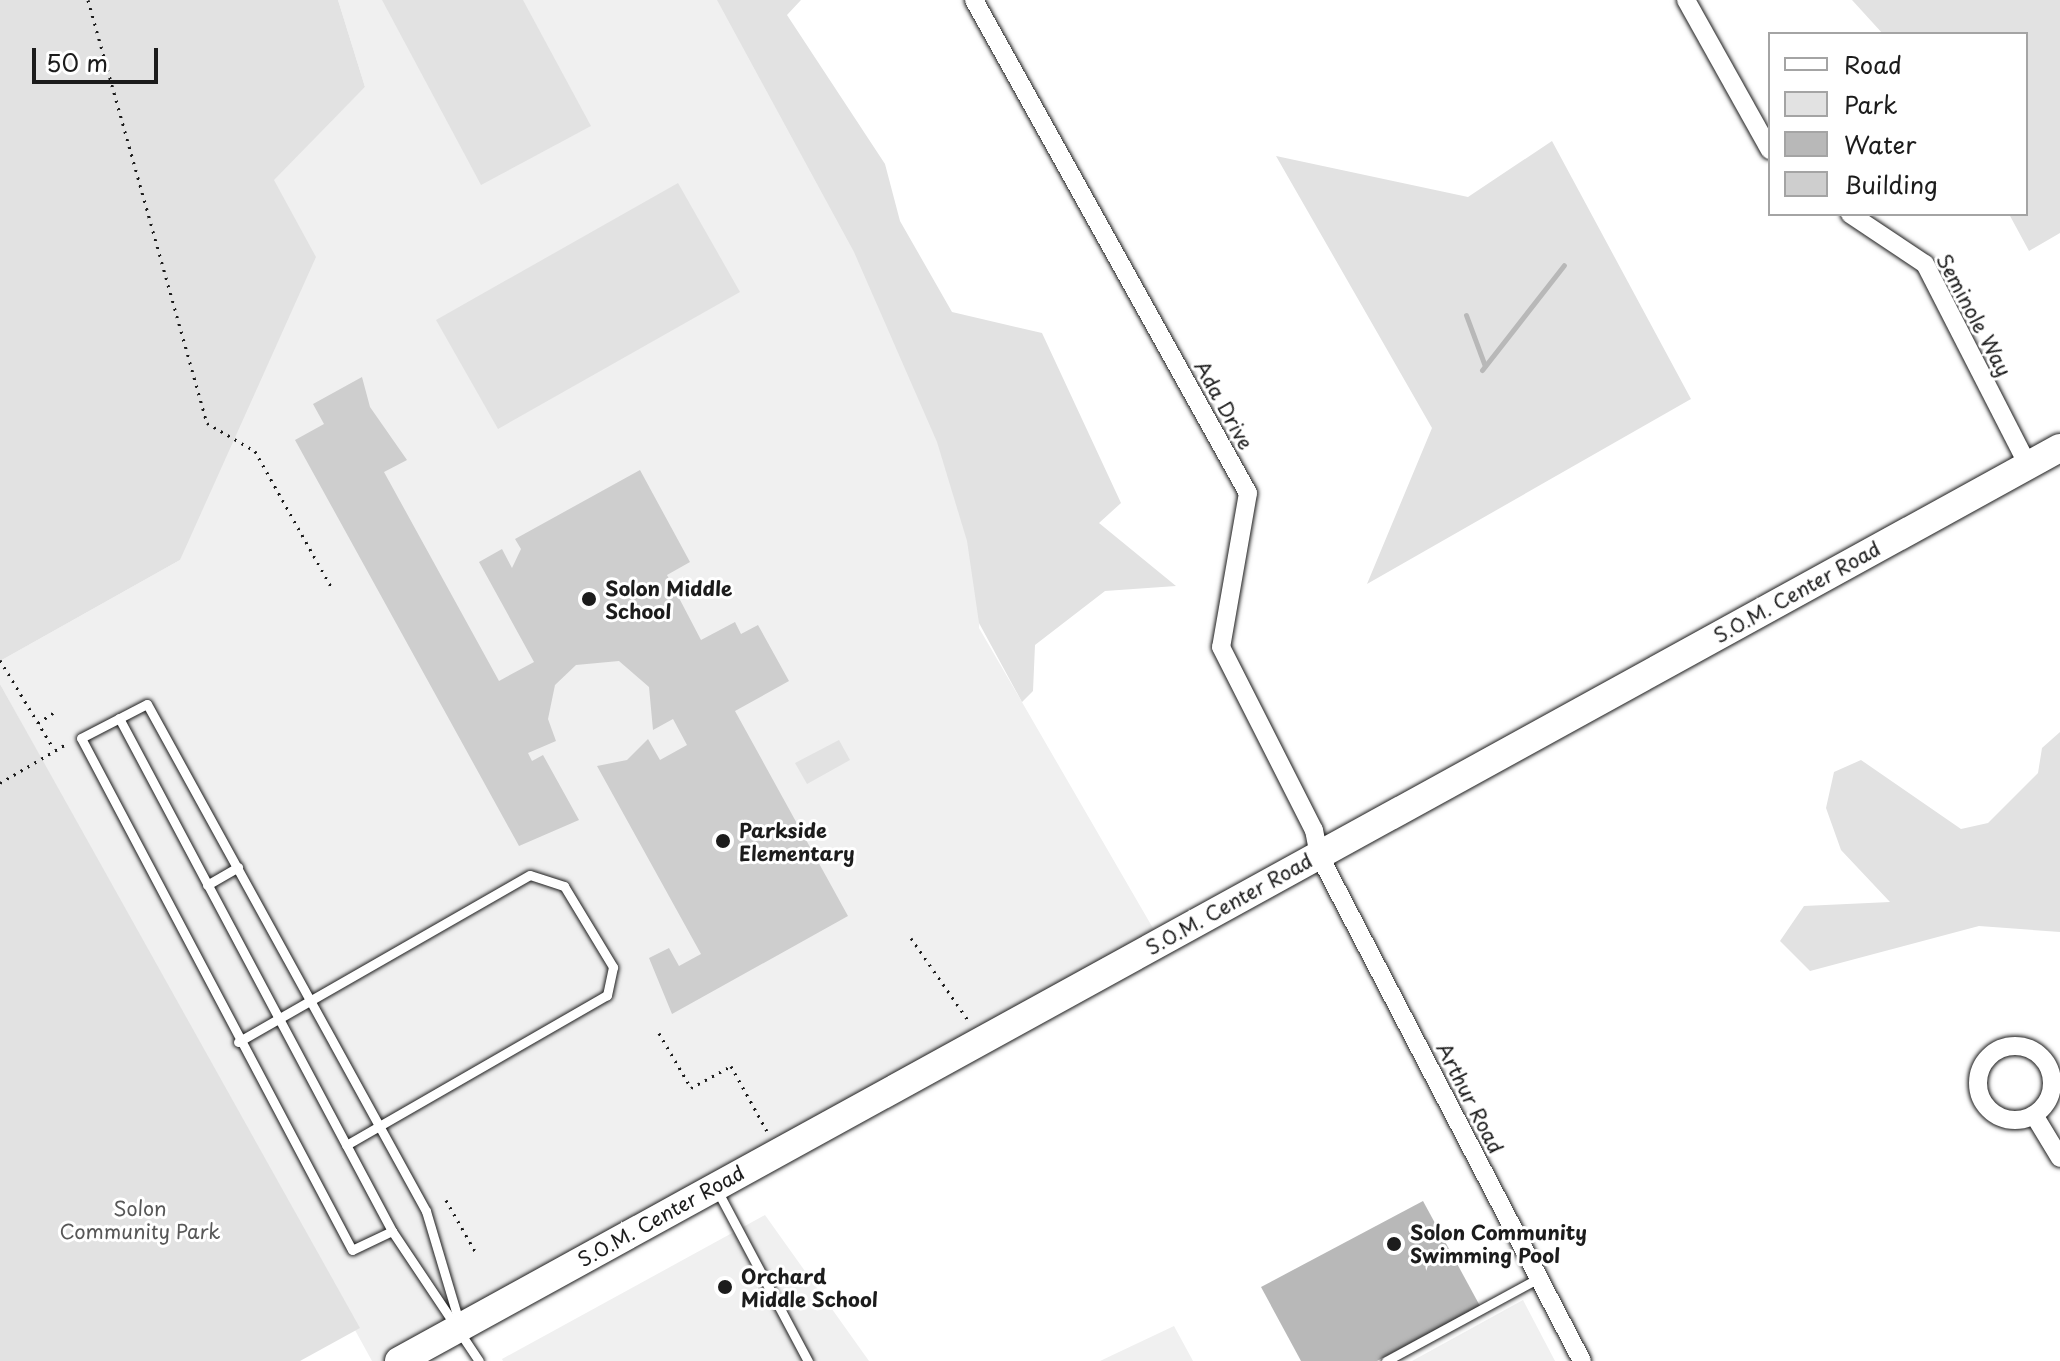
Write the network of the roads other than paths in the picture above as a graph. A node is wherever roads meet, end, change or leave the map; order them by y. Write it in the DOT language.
graph roads {
  1 [pos="974,0"];
  2 [pos="1686,0"];
  3 [pos="1768,146"];
  4 [pos="1853,216"];
  5 [pos="2060,448"];
  6 [pos="2028,465"];
  7 [pos="119,718"];
  8 [pos="1319,855"];
  9 [pos="238,867"];
  10 [pos="207,885"];
  11 [pos="312,1001"];
  12 [pos="279,1020"];
  13 [pos="238,1042"];
  14 [pos="2034,1115"];
  15 [pos="379,1124"];
  16 [pos="346,1145"];
  17 [pos="2060,1158"];
  18 [pos="715,1187"];
  19 [pos="392,1231"];
  20 [pos="1539,1278"];
  21 [pos="460,1325"];
  22 [pos="399,1361"];
  23 [pos="479,1361"];
  24 [pos="808,1361"];
  25 [pos="1386,1361"];
  26 [pos="1582,1361"];
  1 -- 8 [label="street, Ada Drive"];
  2 -- 3 [label="street"];
  4 -- 6 [label="street, Seminole Way"];
  5 -- 6 [label="main road, S.O.M. Center Road"];
  6 -- 8 [label="main road, S.O.M. Center Road"];
  7 -- 9 [label="lane"];
  7 -- 10 [label="lane"];
  7 -- 13 [label="lane"];
  8 -- 18 [label="main road, S.O.M. Center Road"];
  8 -- 20 [label="street, Arthur Road"];
  9 -- 10 [label="lane"];
  9 -- 11 [label="lane"];
  10 -- 12 [label="lane"];
  11 -- 12 [label="lane"];
  11 -- 15 [label="lane"];
  11 -- 15 [label="lane"];
  12 -- 13 [label="lane"];
  12 -- 16 [label="lane"];
  13 -- 19 [label="lane"];
  14 -- 14 [label="street"];
  14 -- 17 [label="street"];
  15 -- 16 [label="lane"];
  15 -- 21 [label="lane"];
  16 -- 19 [label="lane"];
  18 -- 21 [label="main road, S.O.M. Center Road"];
  18 -- 24 [label="lane"];
  19 -- 21 [label="lane"];
  20 -- 25 [label="lane"];
  20 -- 26 [label="street, Arthur Road"];
  21 -- 22 [label="main road, S.O.M. Center Road"];
  21 -- 23 [label="lane"];
}
